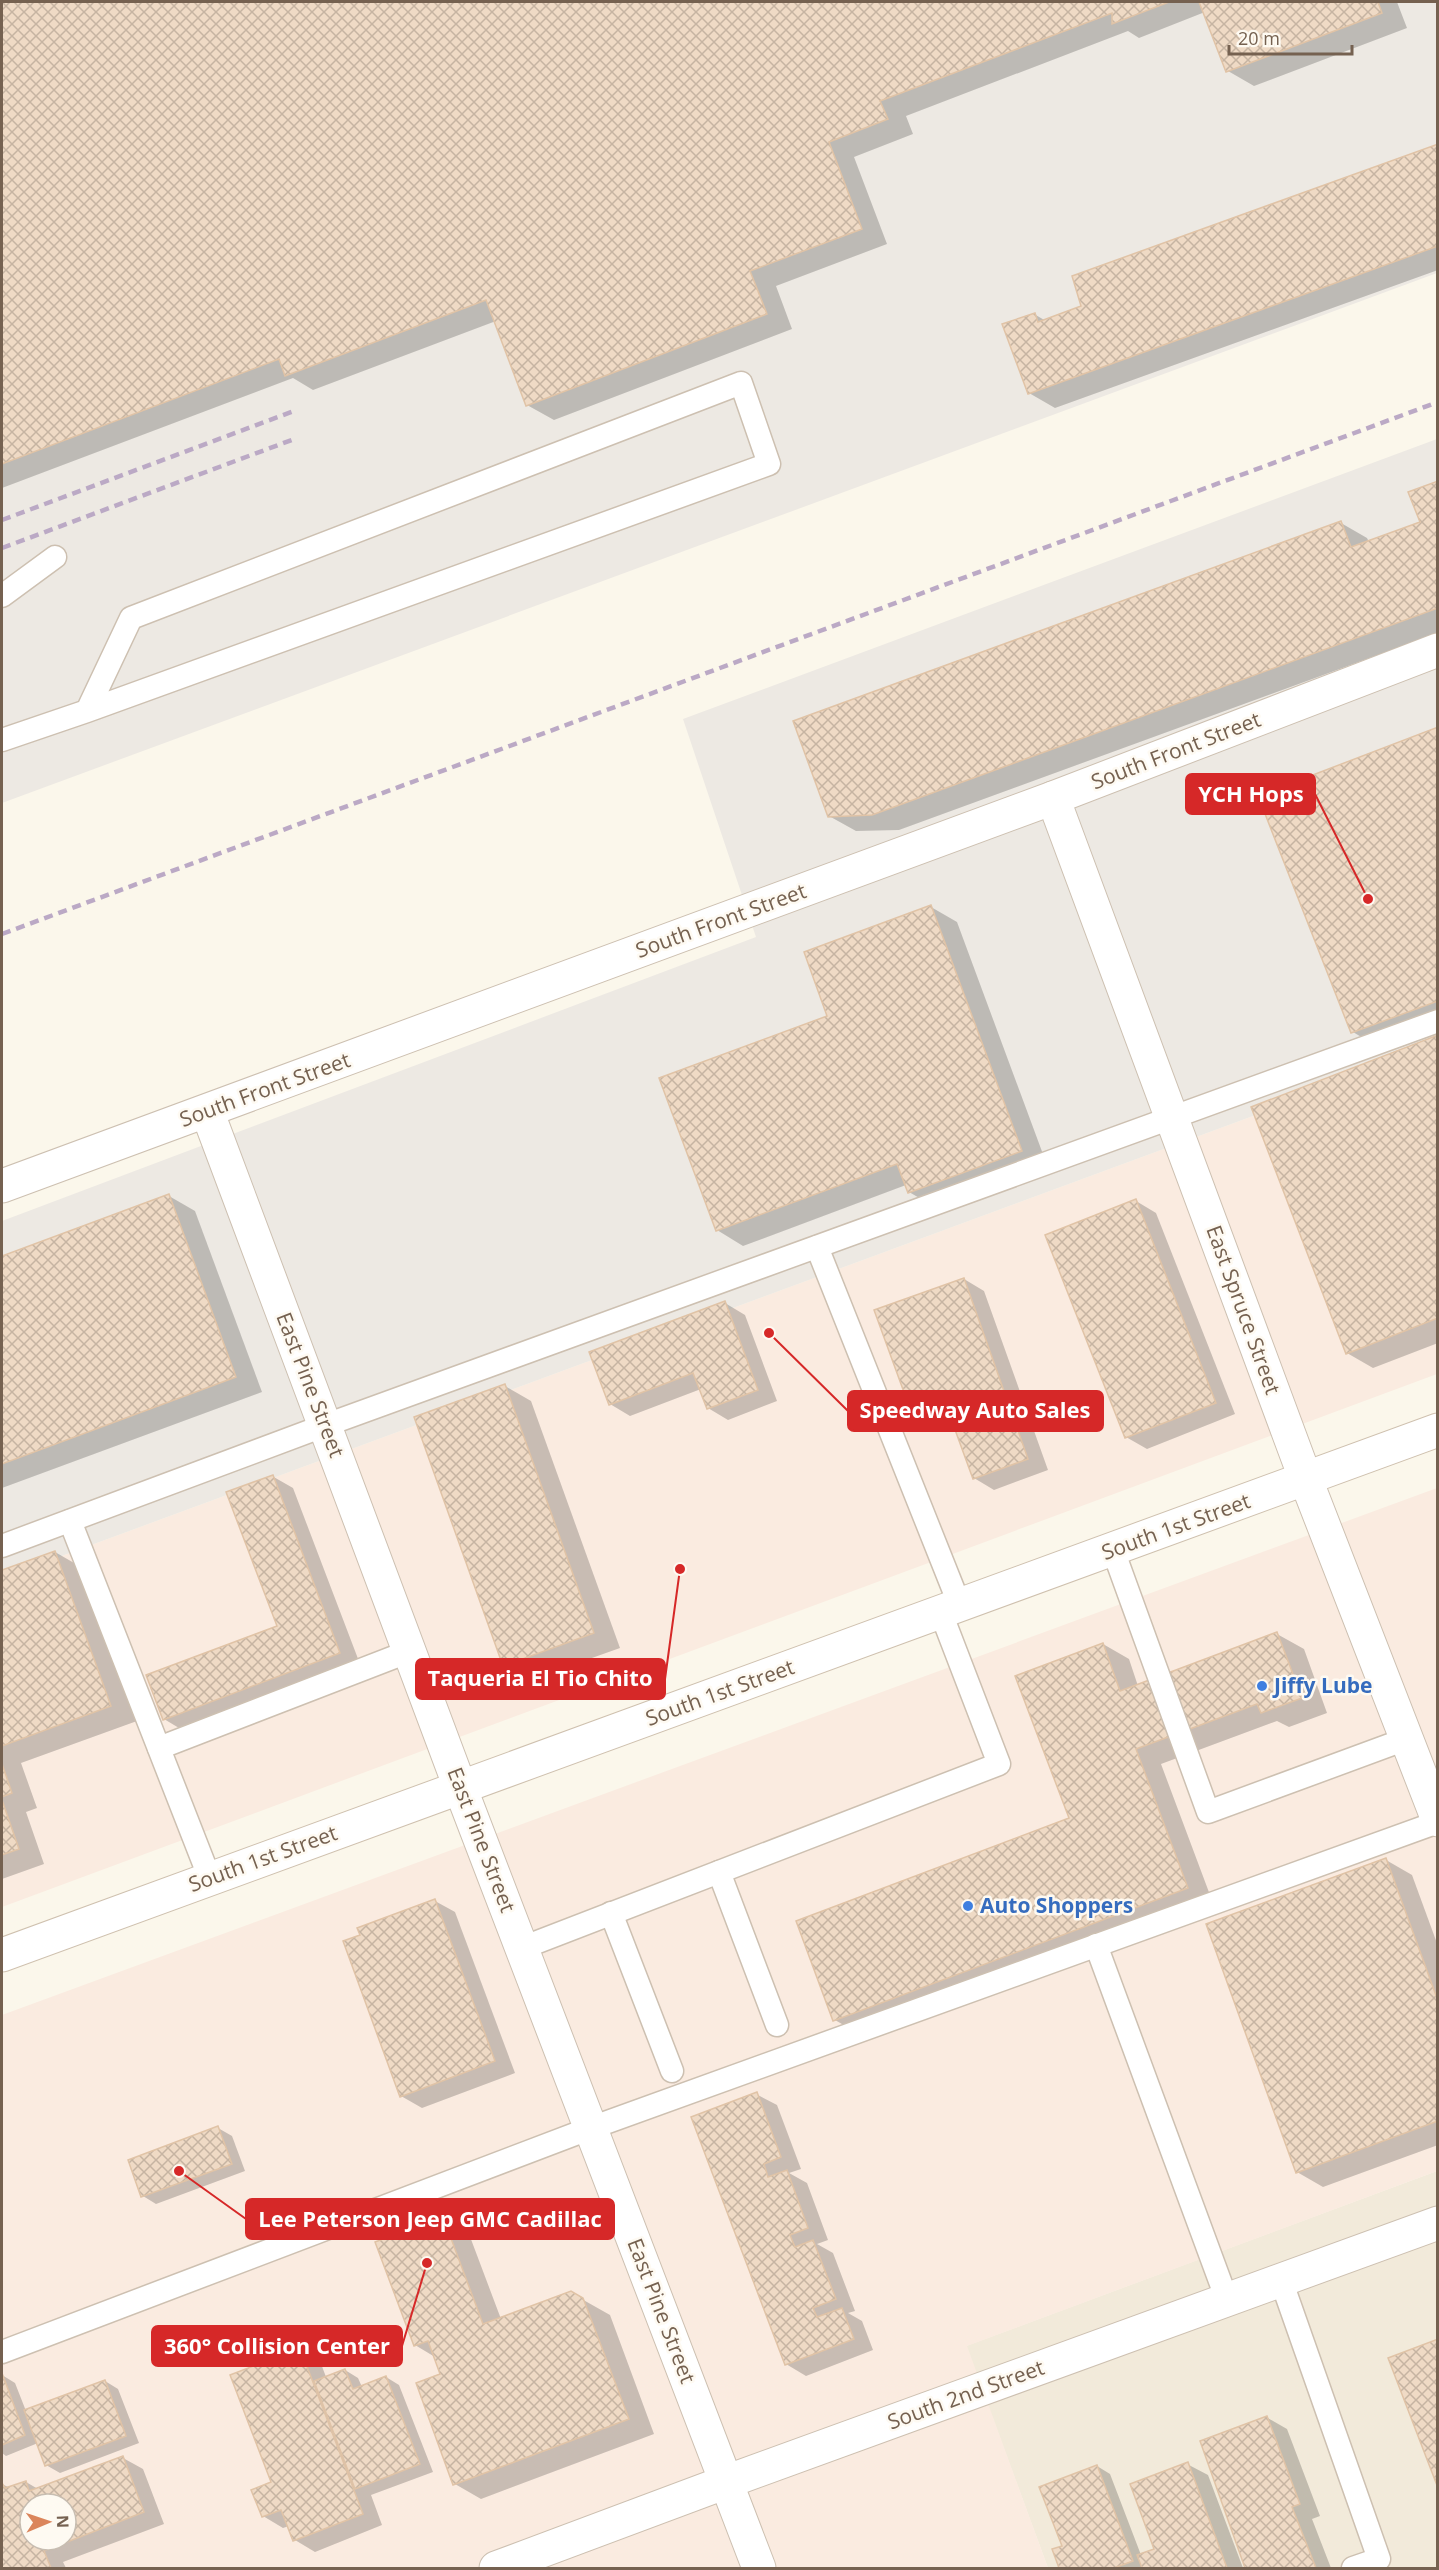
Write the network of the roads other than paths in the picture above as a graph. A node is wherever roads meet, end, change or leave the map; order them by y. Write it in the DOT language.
graph roads {
  1 [pos="55,557"];
  2 [pos="2,596"];
  3 [pos="1437,650"];
  4 [pos="87,711"];
  5 [pos="2,740"];
  6 [pos="1053,798"];
  7 [pos="1437,1021"];
  8 [pos="207,1111"];
  9 [pos="1171,1117"];
  10 [pos="2,1186"];
  11 [pos="817,1247"];
  12 [pos="326,1425"];
  13 [pos="1437,1430"];
  14 [pos="1306,1480"];
  15 [pos="70,1521"];
  16 [pos="2,1546"];
  17 [pos="1113,1550"];
  18 [pos="950,1610"];
  19 [pos="410,1651"];
  20 [pos="1406,1739"];
  21 [pos="159,1748"];
  22 [pos="460,1787"];
  23 [pos="1437,1821"];
  24 [pos="719,1872"];
  25 [pos="210,1879"];
  26 [pos="611,1914"];
  27 [pos="1096,1946"];
  28 [pos="522,1948"];
  29 [pos="2,1955"];
  30 [pos="777,2025"];
  31 [pos="672,2072"];
  32 [pos="591,2128"];
  33 [pos="1437,2223"];
  34 [pos="1281,2280"];
  35 [pos="1227,2300"];
  36 [pos="2,2352"];
  37 [pos="726,2482"];
  38 [pos="496,2568"];
  39 [pos="759,2568"];
  40 [pos="1353,2568"];
  1 -- 2 [label="lane"];
  3 -- 6 [label="street, South Front Street"];
  4 -- 4 [label="lane"];
  4 -- 5 [label="lane"];
  6 -- 8 [label="street, South Front Street"];
  6 -- 9 [label="street, East Spruce Street"];
  7 -- 9 [label="lane"];
  8 -- 10 [label="street, South Front Street"];
  8 -- 12 [label="street, East Pine Street"];
  9 -- 11 [label="lane"];
  9 -- 14 [label="street, East Spruce Street"];
  11 -- 12 [label="lane"];
  11 -- 18 [label="lane"];
  12 -- 15 [label="lane"];
  12 -- 19 [label="street, East Pine Street"];
  13 -- 14 [label="street, South 1st Street"];
  14 -- 17 [label="street, South 1st Street"];
  14 -- 20 [label="street, East Spruce Street"];
  15 -- 16 [label="lane"];
  15 -- 21 [label="lane"];
  17 -- 18 [label="street, South 1st Street"];
  17 -- 20 [label="lane"];
  18 -- 22 [label="street, South 1st Street"];
  18 -- 24 [label="lane"];
  19 -- 21 [label="lane"];
  19 -- 22 [label="street, East Pine Street"];
  20 -- 23 [label="street, East Spruce Street"];
  21 -- 25 [label="lane"];
  22 -- 25 [label="street, South 1st Street"];
  22 -- 28 [label="street, East Pine Street"];
  23 -- 27 [label="lane"];
  24 -- 26 [label="lane"];
  24 -- 30 [label="lane"];
  25 -- 29 [label="street, South 1st Street"];
  26 -- 28 [label="lane"];
  26 -- 31 [label="lane"];
  27 -- 32 [label="lane"];
  27 -- 35 [label="lane"];
  28 -- 32 [label="street, East Pine Street"];
  32 -- 36 [label="lane"];
  32 -- 37 [label="street, East Pine Street"];
  33 -- 34 [label="street, South 2nd Street"];
  34 -- 35 [label="street, South 2nd Street"];
  34 -- 40 [label="lane"];
  35 -- 37 [label="street, South 2nd Street"];
  37 -- 38 [label="street, South 2nd Street"];
  37 -- 39 [label="street, East Pine Street"];
}
